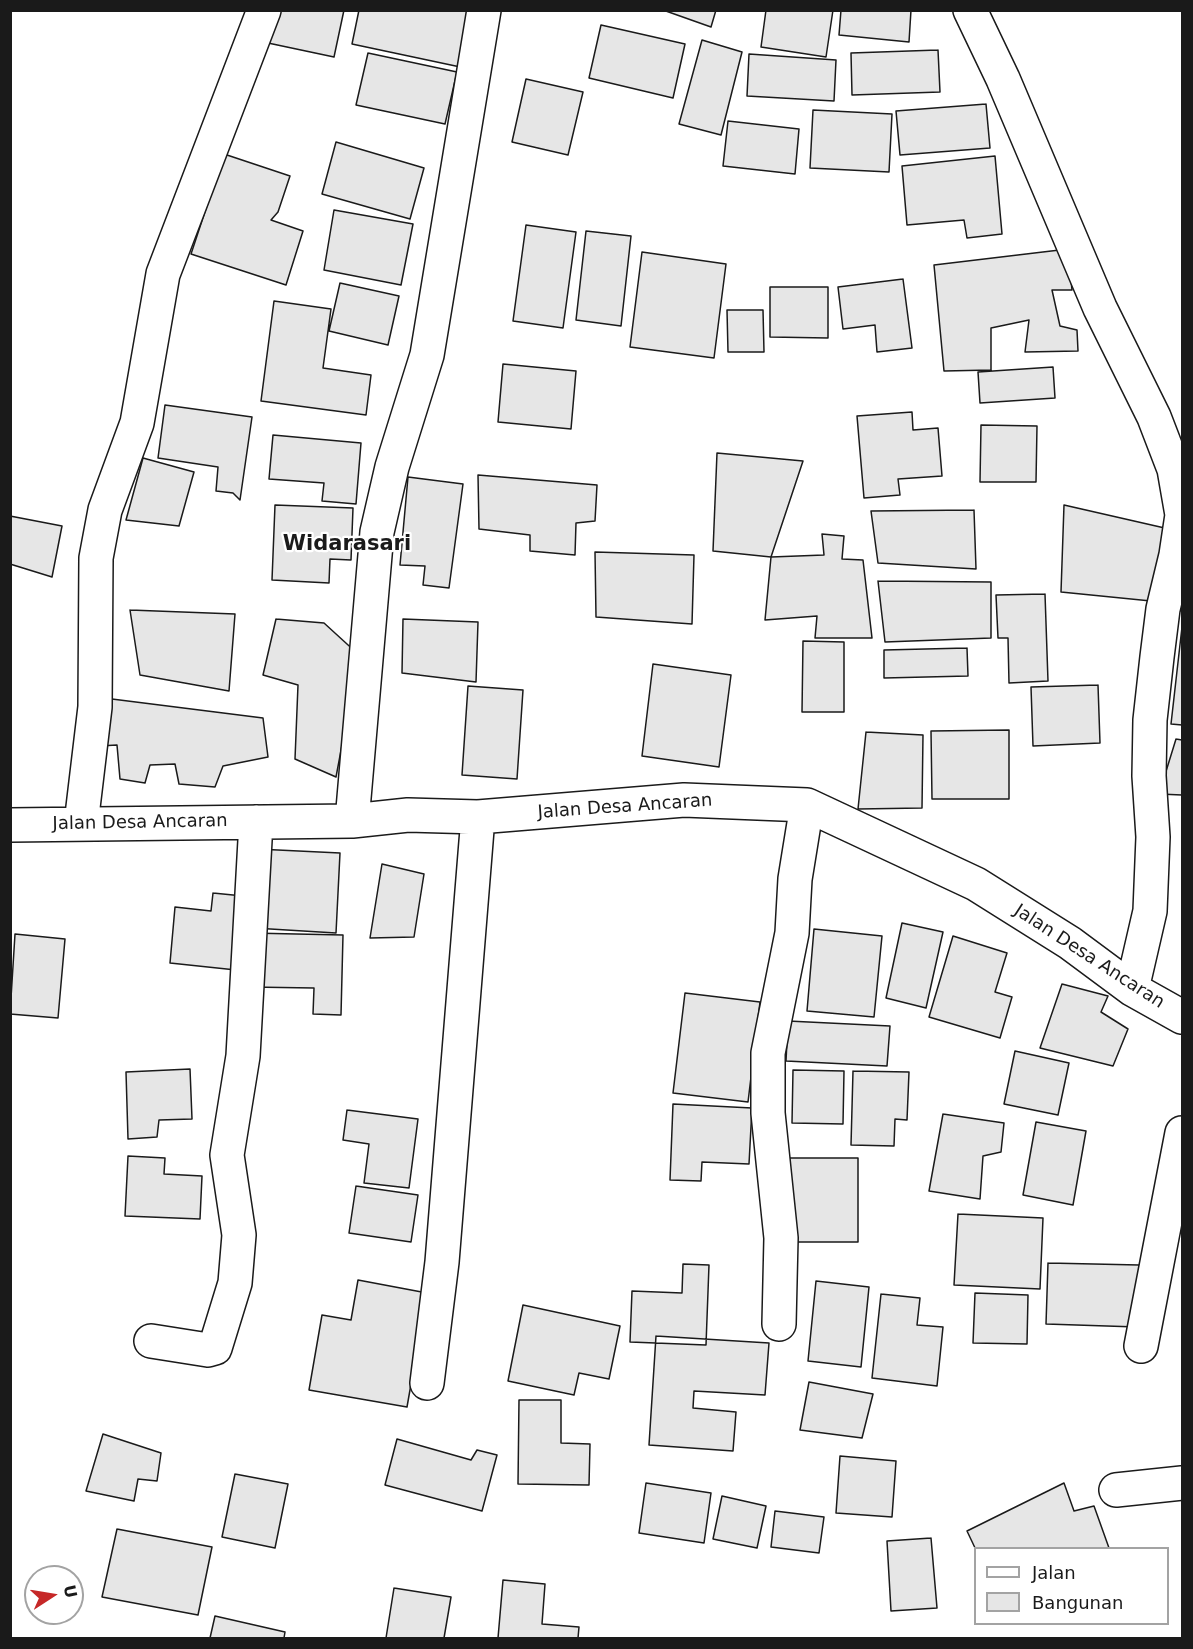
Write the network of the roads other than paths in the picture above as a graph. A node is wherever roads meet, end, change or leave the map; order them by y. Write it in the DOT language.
graph roads {
  1 [pos="264,10"];
  2 [pos="484,10"];
  3 [pos="970,10"];
  4 [pos="807,805"];
  5 [pos="478,817"];
  6 [pos="352,821"];
  7 [pos="256,822"];
  8 [pos="81,824"];
  9 [pos="10,825"];
  10 [pos="1132,989"];
  11 [pos="1182,1017"];
  12 [pos="1182,1133"];
  13 [pos="779,1324"];
  14 [pos="151,1341"];
  15 [pos="1141,1346"];
  16 [pos="427,1383"];
  17 [pos="1182,1483"];
  18 [pos="1116,1490"];
  1 -- 8 [label="street"];
  2 -- 6 [label="street"];
  3 -- 10 [label="street"];
  4 -- 5 [label="street, Jalan Desa Ancaran"];
  4 -- 10 [label="street, Jalan Desa Ancaran"];
  4 -- 13 [label="street"];
  5 -- 6 [label="street, Jalan Desa Ancaran"];
  5 -- 16 [label="street"];
  6 -- 7 [label="street, Jalan Desa Ancaran"];
  7 -- 8 [label="street, Jalan Desa Ancaran"];
  7 -- 14 [label="street"];
  8 -- 9 [label="street, Jalan Desa Ancaran"];
  10 -- 11 [label="street, Jalan Desa Ancaran"];
  12 -- 15 [label="street"];
  17 -- 18 [label="street"];
}
